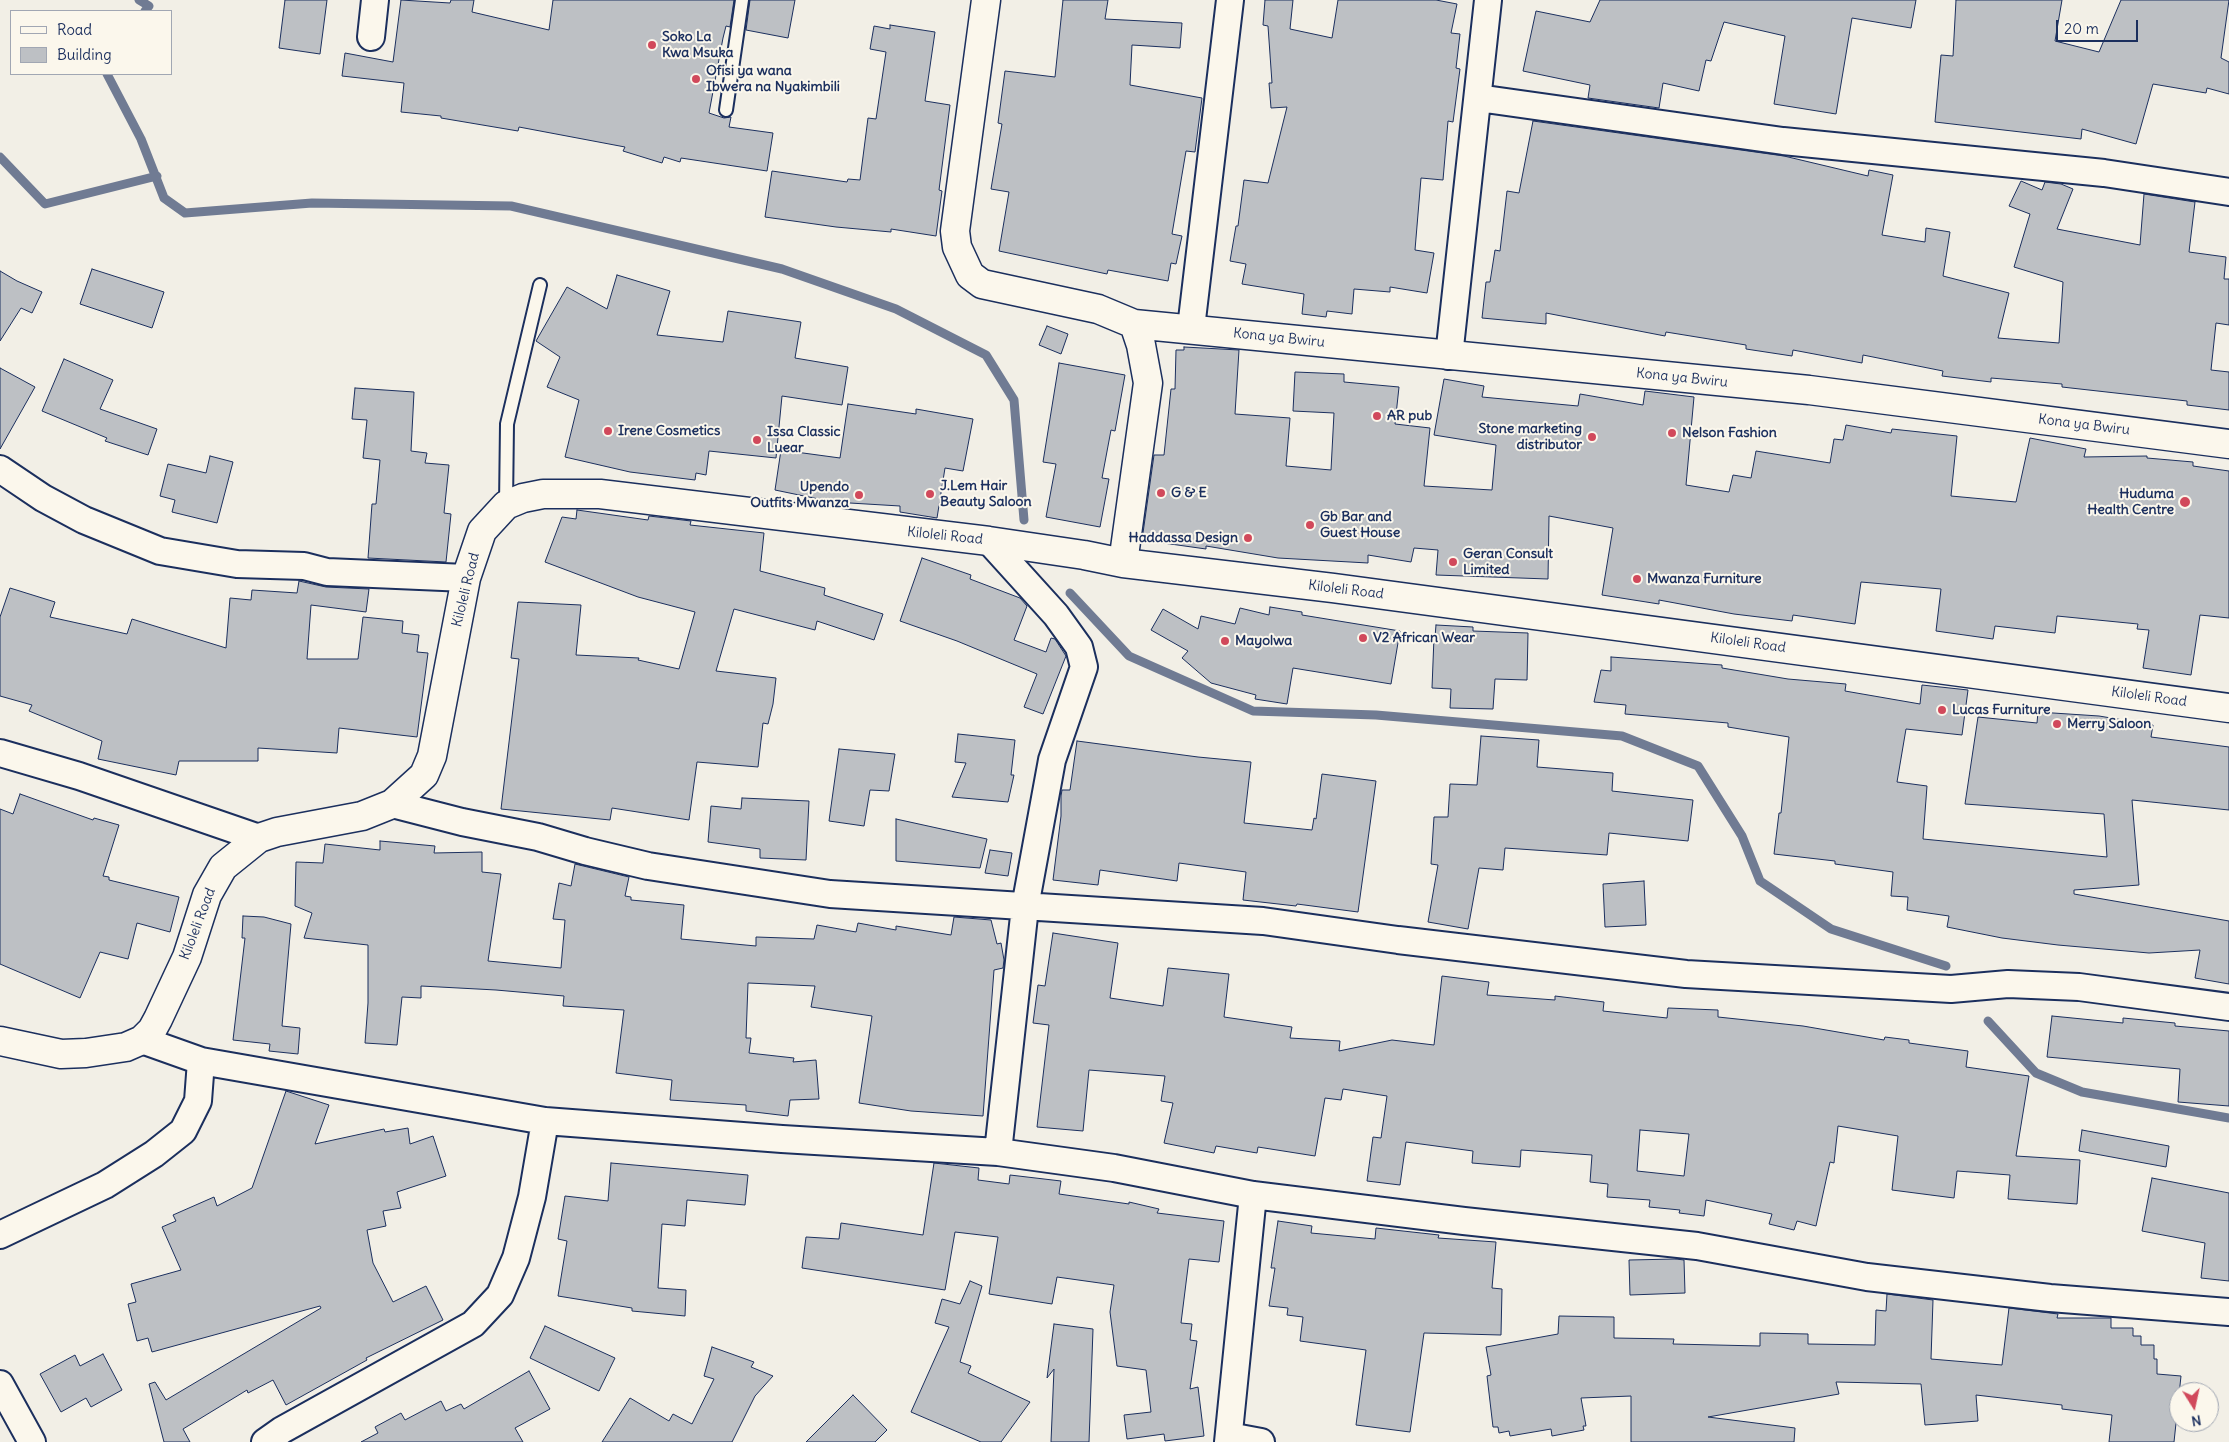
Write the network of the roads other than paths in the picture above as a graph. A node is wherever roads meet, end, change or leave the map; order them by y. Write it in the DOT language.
graph roads {
  1 [pos="375,0"];
  2 [pos="742,0"];
  3 [pos="986,0"];
  4 [pos="1230,0"];
  5 [pos="1488,0"];
  6 [pos="371,37"];
  7 [pos="1478,98"];
  8 [pos="726,110"];
  9 [pos="2229,192"];
  10 [pos="540,285"];
  11 [pos="1134,324"];
  12 [pos="1191,328"];
  13 [pos="1449,356"];
  14 [pos="2229,444"];
  15 [pos="0,469"];
  16 [pos="506,505"];
  17 [pos="989,541"];
  18 [pos="1123,563"];
  19 [pos="466,578"];
  20 [pos="2229,708"];
  21 [pos="0,753"];
  22 [pos="392,804"];
  23 [pos="259,838"];
  24 [pos="1025,907"];
  25 [pos="2229,1007"];
  26 [pos="142,1040"];
  27 [pos="0,1042"];
  28 [pos="201,1061"];
  29 [pos="545,1121"];
  30 [pos="998,1152"];
  31 [pos="1253,1195"];
  32 [pos="0,1235"];
  33 [pos="2229,1312"];
  34 [pos="0,1384"];
  35 [pos="1228,1439"];
  36 [pos="32,1442"];
  37 [pos="265,1442"];
  38 [pos="1261,1442"];
  1 -- 6 [label="street"];
  2 -- 8 [label="lane"];
  3 -- 11 [label="main road, Kona ya Bwiru"];
  4 -- 12 [label="street"];
  5 -- 7 [label="street"];
  7 -- 9 [label="street"];
  7 -- 13 [label="street"];
  10 -- 16 [label="lane"];
  11 -- 12 [label="main road, Kona ya Bwiru"];
  11 -- 18 [label="main road"];
  12 -- 13 [label="main road, Kona ya Bwiru"];
  13 -- 14 [label="main road, Kona ya Bwiru"];
  15 -- 19 [label="street"];
  16 -- 17 [label="main road, Kiloleli Road"];
  16 -- 19 [label="main road, Kiloleli Road"];
  17 -- 18 [label="main road, Kiloleli Road"];
  17 -- 24 [label="street"];
  18 -- 20 [label="main road, Kiloleli Road"];
  19 -- 22 [label="main road, Kiloleli Road"];
  21 -- 23 [label="street"];
  22 -- 23 [label="main road, Kiloleli Road"];
  22 -- 24 [label="street"];
  23 -- 26 [label="main road, Kiloleli Road"];
  24 -- 25 [label="street"];
  24 -- 30 [label="street"];
  26 -- 27 [label="main road"];
  26 -- 28 [label="street"];
  28 -- 29 [label="street"];
  28 -- 32 [label="street"];
  29 -- 30 [label="street"];
  29 -- 37 [label="street"];
  30 -- 31 [label="street"];
  31 -- 33 [label="street"];
  31 -- 35 [label="street"];
  34 -- 36 [label="street"];
  35 -- 38 [label="street"];
}
